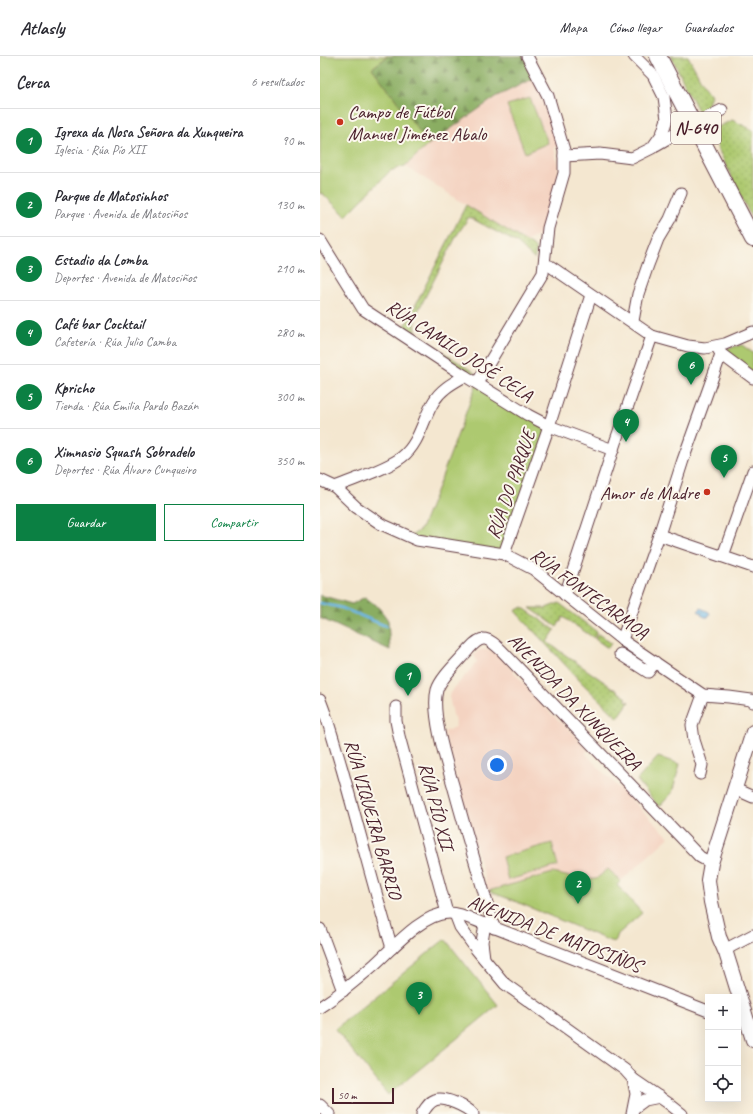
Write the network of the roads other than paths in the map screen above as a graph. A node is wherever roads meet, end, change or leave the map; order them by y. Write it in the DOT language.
graph roads {
  1 [pos="527,56"];
  2 [pos="634,56"];
  3 [pos="658,56"];
  4 [pos="722,110"];
  5 [pos="652,148"];
  6 [pos="564,156"];
  7 [pos="681,193"];
  8 [pos="753,239"];
  9 [pos="320,240"];
  10 [pos="545,265"];
  11 [pos="591,295"];
  12 [pos="633,321"];
  13 [pos="753,332"];
  14 [pos="652,336"];
  15 [pos="718,350"];
  16 [pos="465,376"];
  17 [pos="753,378"];
  18 [pos="477,383"];
  19 [pos="549,426"];
  20 [pos="613,450"];
  21 [pos="753,471"];
  22 [pos="320,480"];
  23 [pos="335,487"];
  24 [pos="749,497"];
  25 [pos="659,535"];
  26 [pos="504,554"];
  27 [pos="723,556"];
  28 [pos="753,567"];
  29 [pos="565,595"];
  30 [pos="622,640"];
  31 [pos="620,654"];
  32 [pos="655,662"];
  33 [pos="703,694"];
  34 [pos="320,700"];
  35 [pos="753,702"];
  36 [pos="396,707"];
  37 [pos="753,732"];
  38 [pos="700,774"];
  39 [pos="735,789"];
  40 [pos="753,797"];
  41 [pos="711,863"];
  42 [pos="451,914"];
  43 [pos="490,926"];
  44 [pos="320,929"];
  45 [pos="753,935"];
  46 [pos="392,948"];
  47 [pos="726,953"];
  48 [pos="484,959"];
  49 [pos="343,991"];
  50 [pos="320,1007"];
  51 [pos="705,1010"];
  52 [pos="742,1021"];
  53 [pos="753,1040"];
  54 [pos="633,1079"];
  55 [pos="660,1097"];
  56 [pos="320,1105"];
  57 [pos="633,1111"];
  58 [pos="329,1114"];
  59 [pos="422,1114"];
  60 [pos="473,1114"];
  61 [pos="682,1114"];
  1 -- 6 [label="street"];
  2 -- 5 [label="street"];
  3 -- 8 [label="highway, N-640"];
  4 -- 5 [label="street, bridge"];
  5 -- 6 [label="street"];
  6 -- 10 [label="street"];
  7 -- 12 [label="street"];
  9 -- 16 [label="street, RÚA CAMILO JOSÉ CELA"];
  10 -- 11 [label="street"];
  10 -- 18 [label="street"];
  11 -- 12 [label="street"];
  11 -- 19 [label="street, RÚA DO PARQUE"];
  12 -- 14 [label="street"];
  13 -- 15 [label="street"];
  14 -- 15 [label="street"];
  14 -- 20 [label="street"];
  15 -- 17 [label="street"];
  15 -- 25 [label="street"];
  16 -- 18 [label="street, RÚA CAMILO JOSÉ CELA"];
  16 -- 23 [label="street"];
  18 -- 19 [label="street, RÚA CAMILO JOSÉ CELA"];
  19 -- 20 [label="street, RÚA CAMILO JOSÉ CELA"];
  19 -- 26 [label="street, RÚA DO PARQUE"];
  20 -- 29 [label="street"];
  21 -- 24 [label="street"];
  22 -- 23 [label="street, RÚA FONTECARMOA"];
  23 -- 26 [label="street, RÚA FONTECARMOA"];
  24 -- 27 [label="street"];
  25 -- 27 [label="street"];
  25 -- 30 [label="street"];
  26 -- 29 [label="street, RÚA FONTECARMOA"];
  27 -- 28 [label="street"];
  29 -- 30 [label="street, RÚA FONTECARMOA"];
  30 -- 32 [label="street, RÚA FONTECARMOA"];
  31 -- 32 [label="street"];
  32 -- 33 [label="street, RÚA FONTECARMOA"];
  33 -- 35 [label="street, RÚA FONTECARMOA"];
  33 -- 38 [label="street"];
  34 -- 46 [label="street, RÚA VIQUEIRA BARRIO"];
  36 -- 42 [label="street, RÚA PÍO XII"];
  37 -- 39 [label="main road"];
  39 -- 40 [label="street"];
  39 -- 41 [label="main road"];
  41 -- 43 [label="street, AVENIDA DA XUNQUEIRA"];
  41 -- 47 [label="main road"];
  42 -- 43 [label="street, AVENIDA DE MATOSIÑOS"];
  42 -- 46 [label="street, AVENIDA DE MATOSIÑOS"];
  42 -- 48 [label="street, RÚA PÍO XII"];
  43 -- 48 [label="street"];
  43 -- 51 [label="street, AVENIDA DE MATOSIÑOS"];
  44 -- 49 [label="street"];
  45 -- 47 [label="street"];
  46 -- 49 [label="street, AVENIDA DE MATOSIÑOS"];
  47 -- 52 [label="main road"];
  48 -- 54 [label="street, RÚA PÍO XII"];
  49 -- 50 [label="street, AVENIDA DE MATOSIÑOS"];
  52 -- 53 [label="main road"];
  54 -- 55 [label="street, RÚA PÍO XII"];
  54 -- 57 [label="street"];
  55 -- 57 [label="street"];
  55 -- 61 [label="street, RÚA PÍO XII"];
  56 -- 58 [label="street"];
  59 -- 60 [label="street"];
}
